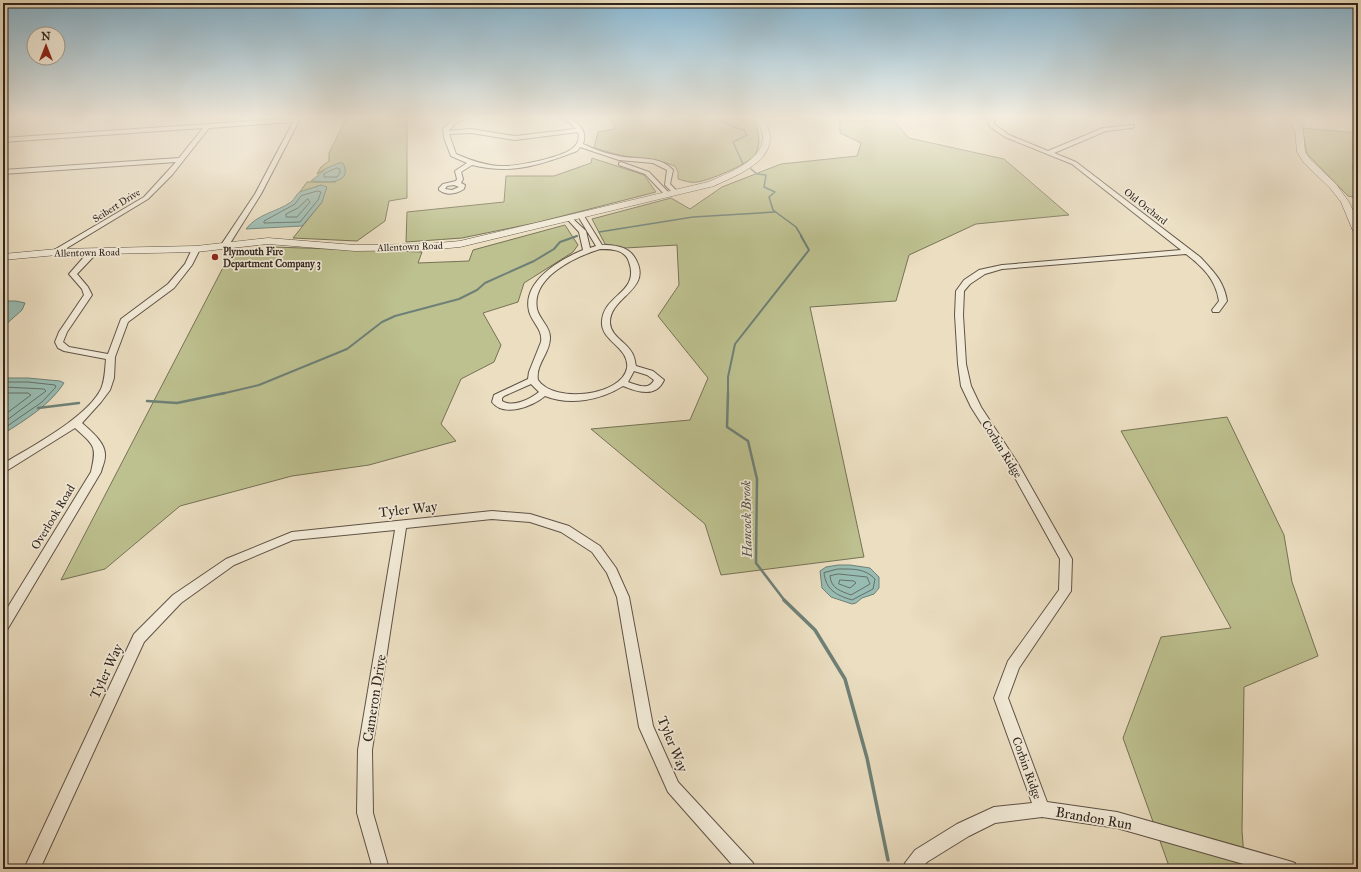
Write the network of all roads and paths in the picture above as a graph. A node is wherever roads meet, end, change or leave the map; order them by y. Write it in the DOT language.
graph roads {
  1 [pos="277,158"];
  2 [pos="460,158"];
  3 [pos="556,158"];
  4 [pos="605,158"];
  5 [pos="624,158"];
  6 [pos="758,158"];
  7 [pos="1062,158"];
  8 [pos="1305,158"];
  9 [pos="180,160"];
  10 [pos="472,162"];
  11 [pos="3,172"];
  12 [pos="458,183"];
  13 [pos="672,194"];
  14 [pos="581,216"];
  15 [pos="570,219"];
  16 [pos="1358,231"];
  17 [pos="225,245"];
  18 [pos="600,248"];
  19 [pos="196,249"];
  20 [pos="587,251"];
  21 [pos="57,252"];
  22 [pos="93,252"];
  23 [pos="1188,252"];
  24 [pos="3,257"];
  25 [pos="1216,310"];
  26 [pos="111,357"];
  27 [pos="631,368"];
  28 [pos="533,380"];
  29 [pos="623,383"];
  30 [pos="544,392"];
  31 [pos="76,423"];
  32 [pos="3,469"];
  33 [pos="401,526"];
  34 [pos="3,626"];
  35 [pos="1042,809"];
  36 [pos="32,869"];
  37 [pos="381,869"];
  38 [pos="747,869"];
  39 [pos="911,869"];
  40 [pos="1289,869"];
  1 -- 17 [label="street"];
  2 -- 10 [label="street"];
  3 -- 10 [label="street"];
  4 -- 13 [label="street"];
  5 -- 13 [label="street"];
  6 -- 13 [label="street, Allentown Road"];
  7 -- 23 [label="street, Old Orchard"];
  8 -- 16 [label="street"];
  9 -- 11 [label="street"];
  9 -- 21 [label="street, Seibert Drive"];
  10 -- 12 [label="street"];
  13 -- 14 [label="street, Allentown Road"];
  14 -- 15 [label="street, Allentown Road"];
  14 -- 18 [label="street"];
  15 -- 17 [label="street, Allentown Road"];
  15 -- 20 [label="street"];
  17 -- 19 [label="street, Allentown Road"];
  18 -- 20 [label="street"];
  18 -- 27 [label="street"];
  19 -- 22 [label="street, Allentown Road"];
  19 -- 26 [label="street"];
  20 -- 28 [label="street"];
  21 -- 22 [label="street, Allentown Road"];
  21 -- 24 [label="street, Allentown Road"];
  22 -- 26 [label="street"];
  23 -- 25 [label="street, Old Orchard"];
  23 -- 35 [label="street, Corbin Ridge"];
  26 -- 31 [label="street"];
  27 -- 29 [label="street"];
  27 -- 29 [label="street"];
  28 -- 30 [label="street"];
  28 -- 30 [label="street"];
  29 -- 30 [label="street"];
  31 -- 32 [label="street"];
  31 -- 34 [label="street, Overlook Road"];
  33 -- 36 [label="street, Tyler Way"];
  33 -- 37 [label="street, Cameron Drive"];
  33 -- 38 [label="street, Tyler Way"];
  35 -- 39 [label="street, Brandon Run"];
  35 -- 40 [label="street, Brandon Run"];
}
